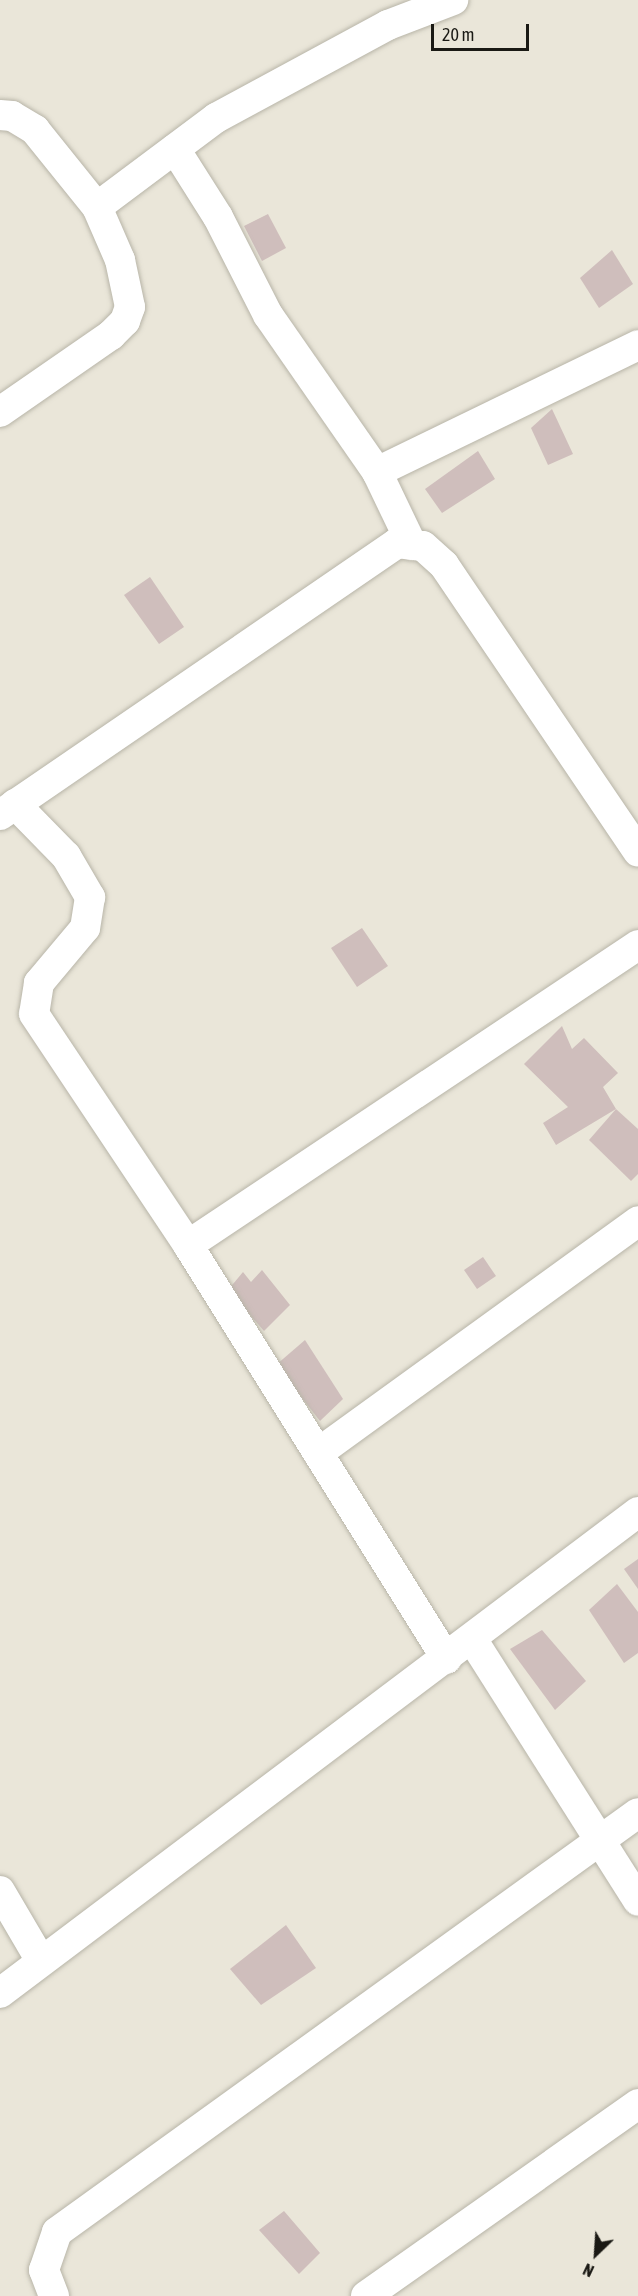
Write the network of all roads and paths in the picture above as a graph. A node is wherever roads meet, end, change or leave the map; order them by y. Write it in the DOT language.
graph roads {
  1 [pos="453,0"];
  2 [pos="0,115"];
  3 [pos="175,149"];
  4 [pos="97,207"];
  5 [pos="638,345"];
  6 [pos="0,412"];
  7 [pos="377,472"];
  8 [pos="412,545"];
  9 [pos="8,809"];
  10 [pos="638,852"];
  11 [pos="638,945"];
  12 [pos="638,1221"];
  13 [pos="188,1245"];
  14 [pos="318,1453"];
  15 [pos="638,1512"];
  16 [pos="472,1640"];
  17 [pos="447,1659"];
  18 [pos="638,1813"];
  19 [pos="598,1840"];
  20 [pos="0,1891"];
  21 [pos="638,1901"];
  22 [pos="41,1960"];
  23 [pos="0,1993"];
  24 [pos="638,2104"];
  25 [pos="54,2296"];
  26 [pos="366,2296"];
  1 -- 3 [label="street"];
  2 -- 4 [label="street"];
  3 -- 4 [label="street"];
  3 -- 7 [label="street"];
  4 -- 6 [label="street"];
  5 -- 7 [label="street"];
  7 -- 8 [label="street"];
  8 -- 9 [label="street"];
  8 -- 10 [label="street"];
  9 -- 13 [label="street"];
  11 -- 13 [label="street"];
  12 -- 14 [label="street"];
  13 -- 14 [label="street"];
  14 -- 17 [label="street"];
  15 -- 16 [label="street"];
  16 -- 17 [label="street"];
  16 -- 19 [label="street"];
  17 -- 22 [label="street"];
  18 -- 19 [label="street"];
  19 -- 21 [label="street"];
  19 -- 25 [label="street"];
  20 -- 22 [label="street"];
  22 -- 23 [label="street"];
  24 -- 26 [label="street"];
}
